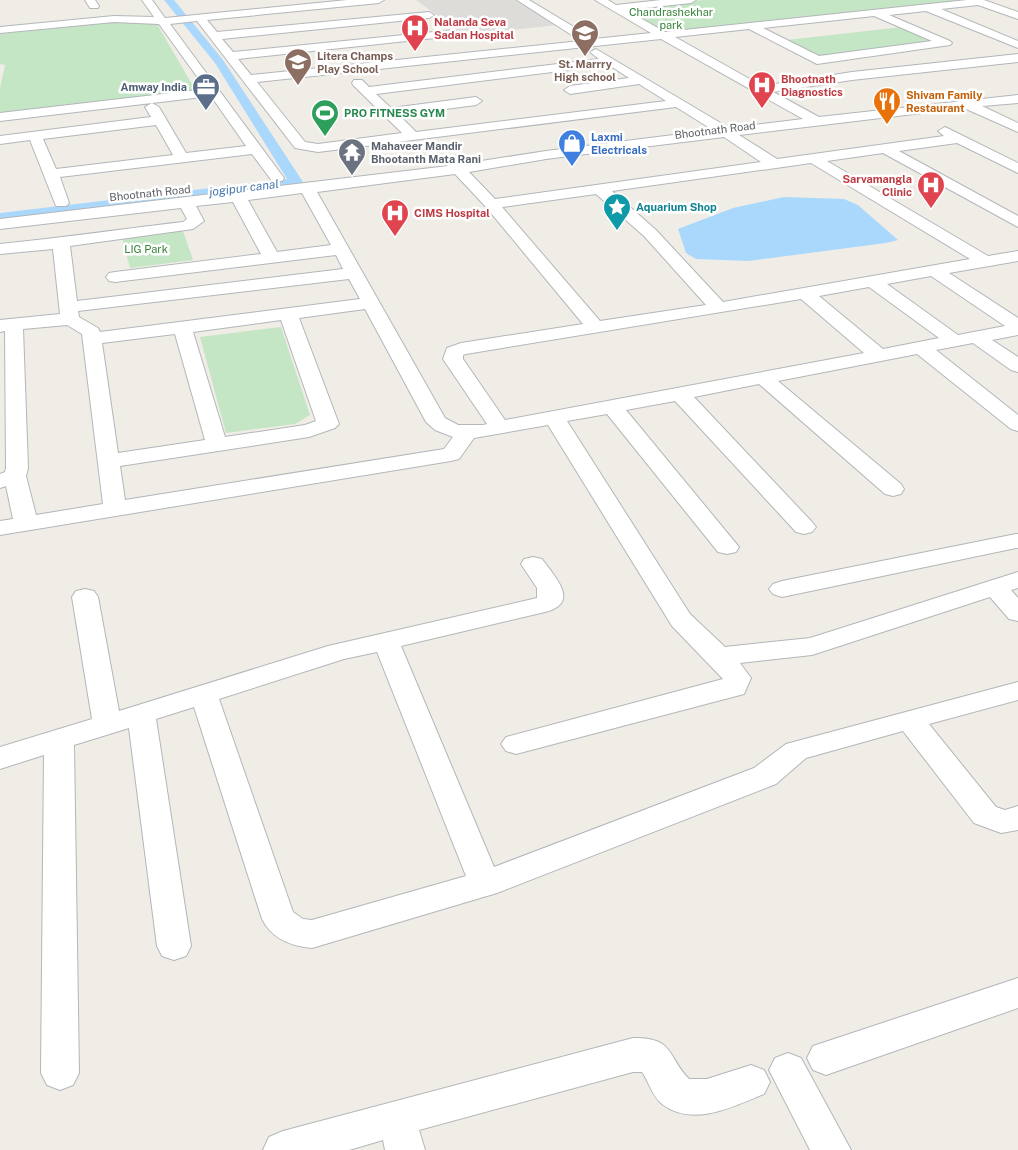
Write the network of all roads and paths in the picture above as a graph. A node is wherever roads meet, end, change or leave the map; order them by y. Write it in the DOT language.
graph roads {
  1 [pos="379,0"];
  2 [pos="522,0"];
  3 [pos="600,0"];
  4 [pos="691,0"];
  5 [pos="144,1"];
  6 [pos="976,1"];
  7 [pos="416,5"];
  8 [pos="927,7"];
  9 [pos="614,8"];
  10 [pos="264,10"];
  11 [pos="876,13"];
  12 [pos="1018,16"];
  13 [pos="195,17"];
  14 [pos="167,20"];
  15 [pos="436,20"];
  16 [pos="366,21"];
  17 [pos="903,24"];
  18 [pos="326,25"];
  19 [pos="750,26"];
  20 [pos="877,28"];
  21 [pos="0,29"];
  22 [pos="283,29"];
  23 [pos="264,31"];
  24 [pos="661,34"];
  25 [pos="214,36"];
  26 [pos="793,36"];
  27 [pos="1000,37"];
  28 [pos="773,38"];
  29 [pos="461,39"];
  30 [pos="388,40"];
  31 [pos="973,40"];
  32 [pos="586,43"];
  33 [pos="345,44"];
  34 [pos="1018,44"];
  35 [pos="305,48"];
  36 [pos="280,51"];
  37 [pos="482,54"];
  38 [pos="230,56"];
  39 [pos="1018,58"];
  40 [pos="817,60"];
  41 [pos="611,61"];
  42 [pos="344,69"];
  43 [pos="328,71"];
  44 [pos="852,76"];
  45 [pos="249,79"];
  46 [pos="641,80"];
  47 [pos="570,90"];
  48 [pos="759,90"];
  49 [pos="367,91"];
  50 [pos="214,92"];
  51 [pos="1018,97"];
  52 [pos="148,100"];
  53 [pos="476,101"];
  54 [pos="678,103"];
  55 [pos="966,104"];
  56 [pos="903,109"];
  57 [pos="389,112"];
  58 [pos="0,117"];
  59 [pos="160,120"];
  60 [pos="812,120"];
  61 [pos="1018,128"];
  62 [pos="724,131"];
  63 [pos="35,135"];
  64 [pos="413,136"];
  65 [pos="959,138"];
  66 [pos="0,140"];
  67 [pos="386,140"];
  68 [pos="256,149"];
  69 [pos="886,149"];
  70 [pos="1018,157"];
  71 [pos="182,158"];
  72 [pos="814,159"];
  73 [pos="1001,160"];
  74 [pos="774,164"];
  75 [pos="457,166"];
  76 [pos="1018,169"];
  77 [pos="52,174"];
  78 [pos="414,174"];
  79 [pos="389,177"];
  80 [pos="282,178"];
  81 [pos="307,188"];
  82 [pos="600,189"];
  83 [pos="238,196"];
  84 [pos="186,202"];
  85 [pos="61,203"];
  86 [pos="491,204"];
  87 [pos="0,210"];
  88 [pos="1018,222"];
  89 [pos="0,224"];
  90 [pos="61,243"];
  91 [pos="0,249"];
  92 [pos="341,249"];
  93 [pos="1018,256"];
  94 [pos="272,258"];
  95 [pos="986,262"];
  96 [pos="934,271"];
  97 [pos="355,273"];
  98 [pos="115,277"];
  99 [pos="873,282"];
  100 [pos="804,294"];
  101 [pos="371,303"];
  102 [pos="719,308"];
  103 [pos="70,313"];
  104 [pos="288,314"];
  105 [pos="7,325"];
  106 [pos="183,328"];
  107 [pos="596,328"];
  108 [pos="1012,329"];
  109 [pos="976,338"];
  110 [pos="92,339"];
  111 [pos="955,342"];
  112 [pos="1018,345"];
  113 [pos="921,348"];
  114 [pos="880,356"];
  115 [pos="7,357"];
  116 [pos="1018,366"];
  117 [pos="763,378"];
  118 [pos="680,394"];
  119 [pos="613,407"];
  120 [pos="554,418"];
  121 [pos="1018,425"];
  122 [pos="500,428"];
  123 [pos="467,432"];
  124 [pos="217,446"];
  125 [pos="108,461"];
  126 [pos="7,479"];
  127 [pos="893,489"];
  128 [pos="114,509"];
  129 [pos="26,524"];
  130 [pos="804,527"];
  131 [pos="0,528"];
  132 [pos="1017,541"];
  133 [pos="726,547"];
  134 [pos="533,564"];
  135 [pos="1018,580"];
  136 [pos="994,588"];
  137 [pos="782,589"];
  138 [pos="85,597"];
  139 [pos="1018,613"];
  140 [pos="386,641"];
  141 [pos="719,657"];
  142 [pos="1018,691"];
  143 [pos="204,693"];
  144 [pos="141,714"];
  145 [pos="910,720"];
  146 [pos="107,725"];
  147 [pos="59,740"];
  148 [pos="516,744"];
  149 [pos="0,758"];
  150 [pos="1018,818"];
  151 [pos="485,884"];
  152 [pos="174,946"];
  153 [pos="1018,993"];
  154 [pos="826,1058"];
  155 [pos="788,1070"];
  156 [pos="60,1072"];
  157 [pos="751,1082"];
  158 [pos="400,1134"];
  159 [pos="284,1150"];
  160 [pos="831,1150"];
  1 -- 10 [label="street"];
  2 -- 32 [label="street"];
  3 -- 9 [label="street"];
  4 -- 9 [label="street"];
  5 -- 14 [label="street"];
  6 -- 8 [label="street"];
  6 -- 12 [label="street"];
  7 -- 15 [label="street"];
  8 -- 11 [label="street"];
  8 -- 27 [label="street"];
  9 -- 24 [label="street"];
  10 -- 13 [label="street"];
  10 -- 22 [label="street"];
  11 -- 17 [label="street"];
  11 -- 19 [label="street"];
  13 -- 14 [label="street"];
  13 -- 25 [label="street"];
  14 -- 21 [label="street"];
  14 -- 50 [label="street"];
  15 -- 16 [label="street"];
  15 -- 29 [label="street"];
  16 -- 18 [label="street"];
  16 -- 30 [label="street"];
  17 -- 20 [label="street"];
  17 -- 40 [label="street"];
  18 -- 22 [label="street"];
  18 -- 33 [label="street"];
  19 -- 24 [label="street"];
  19 -- 28 [label="street"];
  22 -- 23 [label="street"];
  23 -- 25 [label="street"];
  23 -- 36 [label="street"];
  24 -- 32 [label="street"];
  24 -- 48 [label="street"];
  25 -- 38 [label="street"];
  26 -- 28 [label="street"];
  27 -- 31 [label="street"];
  27 -- 34 [label="street"];
  28 -- 40 [label="street"];
  29 -- 30 [label="street"];
  29 -- 37 [label="street"];
  30 -- 33 [label="street"];
  32 -- 37 [label="street"];
  32 -- 41 [label="street"];
  33 -- 35 [label="street"];
  35 -- 36 [label="street"];
  35 -- 43 [label="street"];
  36 -- 38 [label="street"];
  37 -- 42 [label="street"];
  38 -- 45 [label="street"];
  39 -- 44 [label="street"];
  40 -- 44 [label="street"];
  41 -- 46 [label="street"];
  41 -- 49 [label="street"];
  42 -- 43 [label="street"];
  42 -- 49 [label="street"];
  43 -- 45 [label="street"];
  44 -- 48 [label="street"];
  45 -- 67 [label="street"];
  46 -- 47 [label="street"];
  46 -- 54 [label="street"];
  48 -- 60 [label="street"];
  49 -- 57 [label="street"];
  50 -- 52 [label="street"];
  50 -- 68 [label="street"];
  51 -- 55 [label="street, Bhootnath Road"];
  51 -- 56 [label="street, Bhootnath Road"];
  52 -- 58 [label="street"];
  52 -- 59 [label="street"];
  53 -- 57 [label="street"];
  54 -- 62 [label="street"];
  54 -- 64 [label="street"];
  55 -- 56 [label="street, Bhootnath Road"];
  55 -- 61 [label="street"];
  56 -- 60 [label="street, Bhootnath Road"];
  56 -- 65 [label="street"];
  57 -- 64 [label="street"];
  59 -- 63 [label="street"];
  59 -- 71 [label="street"];
  60 -- 62 [label="street, Bhootnath Road"];
  62 -- 74 [label="street"];
  62 -- 75 [label="street, Bhootnath Road"];
  63 -- 66 [label="street"];
  63 -- 77 [label="street"];
  64 -- 67 [label="street"];
  65 -- 69 [label="street"];
  65 -- 73 [label="street"];
  67 -- 78 [label="street"];
  68 -- 71 [label="street"];
  68 -- 80 [label="street"];
  69 -- 72 [label="street"];
  69 -- 88 [label="street"];
  70 -- 73 [label="street"];
  71 -- 77 [label="street"];
  72 -- 74 [label="street"];
  72 -- 95 [label="street"];
  73 -- 76 [label="street"];
  74 -- 82 [label="street"];
  75 -- 78 [label="street, Bhootnath Road"];
  75 -- 86 [label="street"];
  77 -- 85 [label="street"];
  78 -- 79 [label="street, Bhootnath Road"];
  79 -- 80 [label="street, Bhootnath Road"];
  79 -- 81 [label="street, Bhootnath Road"];
  80 -- 85 [label="street, Bhootnath Road"];
  81 -- 83 [label="street, Bhootnath Road"];
  81 -- 92 [label="street"];
  82 -- 86 [label="street"];
  82 -- 102 [label="street"];
  83 -- 84 [label="street, Bhootnath Road"];
  83 -- 94 [label="street"];
  84 -- 89 [label="street, Bhootnath Road"];
  84 -- 90 [label="street"];
  85 -- 87 [label="street, Bhootnath Road"];
  86 -- 107 [label="street"];
  90 -- 91 [label="street"];
  90 -- 103 [label="street"];
  92 -- 94 [label="street"];
  92 -- 97 [label="street"];
  93 -- 95 [label="street"];
  94 -- 98 [label="street"];
  95 -- 96 [label="street"];
  96 -- 99 [label="street"];
  96 -- 108 [label="street"];
  97 -- 101 [label="street"];
  97 -- 103 [label="street"];
  99 -- 100 [label="street"];
  99 -- 111 [label="street"];
  100 -- 102 [label="street"];
  100 -- 114 [label="street"];
  101 -- 104 [label="street"];
  101 -- 123 [label="street"];
  102 -- 107 [label="street"];
  103 -- 105 [label="street"];
  103 -- 110 [label="street"];
  104 -- 106 [label="street"];
  104 -- 124 [label="street"];
  105 -- 115 [label="street"];
  106 -- 110 [label="street"];
  106 -- 124 [label="street"];
  107 -- 122 [label="street"];
  108 -- 109 [label="street"];
  108 -- 112 [label="street"];
  109 -- 111 [label="street"];
  109 -- 116 [label="street"];
  110 -- 125 [label="street"];
  111 -- 113 [label="street"];
  113 -- 114 [label="street"];
  113 -- 121 [label="street"];
  114 -- 117 [label="street"];
  115 -- 126 [label="street"];
  117 -- 118 [label="street"];
  117 -- 127 [label="street"];
  118 -- 119 [label="street"];
  118 -- 130 [label="street"];
  119 -- 120 [label="street"];
  119 -- 133 [label="street"];
  120 -- 122 [label="street"];
  120 -- 141 [label="street"];
  122 -- 123 [label="street"];
  123 -- 128 [label="street"];
  124 -- 125 [label="street"];
  125 -- 128 [label="street"];
  126 -- 129 [label="street"];
  128 -- 129 [label="street"];
  129 -- 131 [label="street"];
  132 -- 137 [label="street"];
  134 -- 140 [label="street"];
  135 -- 136 [label="street"];
  136 -- 139 [label="street"];
  136 -- 141 [label="street"];
  138 -- 146 [label="street"];
  140 -- 143 [label="street"];
  140 -- 151 [label="street"];
  141 -- 148 [label="street"];
  142 -- 145 [label="street"];
  143 -- 144 [label="street"];
  143 -- 151 [label="street"];
  144 -- 146 [label="street"];
  144 -- 152 [label="street"];
  145 -- 150 [label="street"];
  145 -- 151 [label="street"];
  146 -- 147 [label="street"];
  147 -- 149 [label="street"];
  147 -- 156 [label="street"];
  153 -- 154 [label="street"];
  155 -- 160 [label="street"];
  157 -- 158 [label="street"];
  158 -- 159 [label="street"];
}
